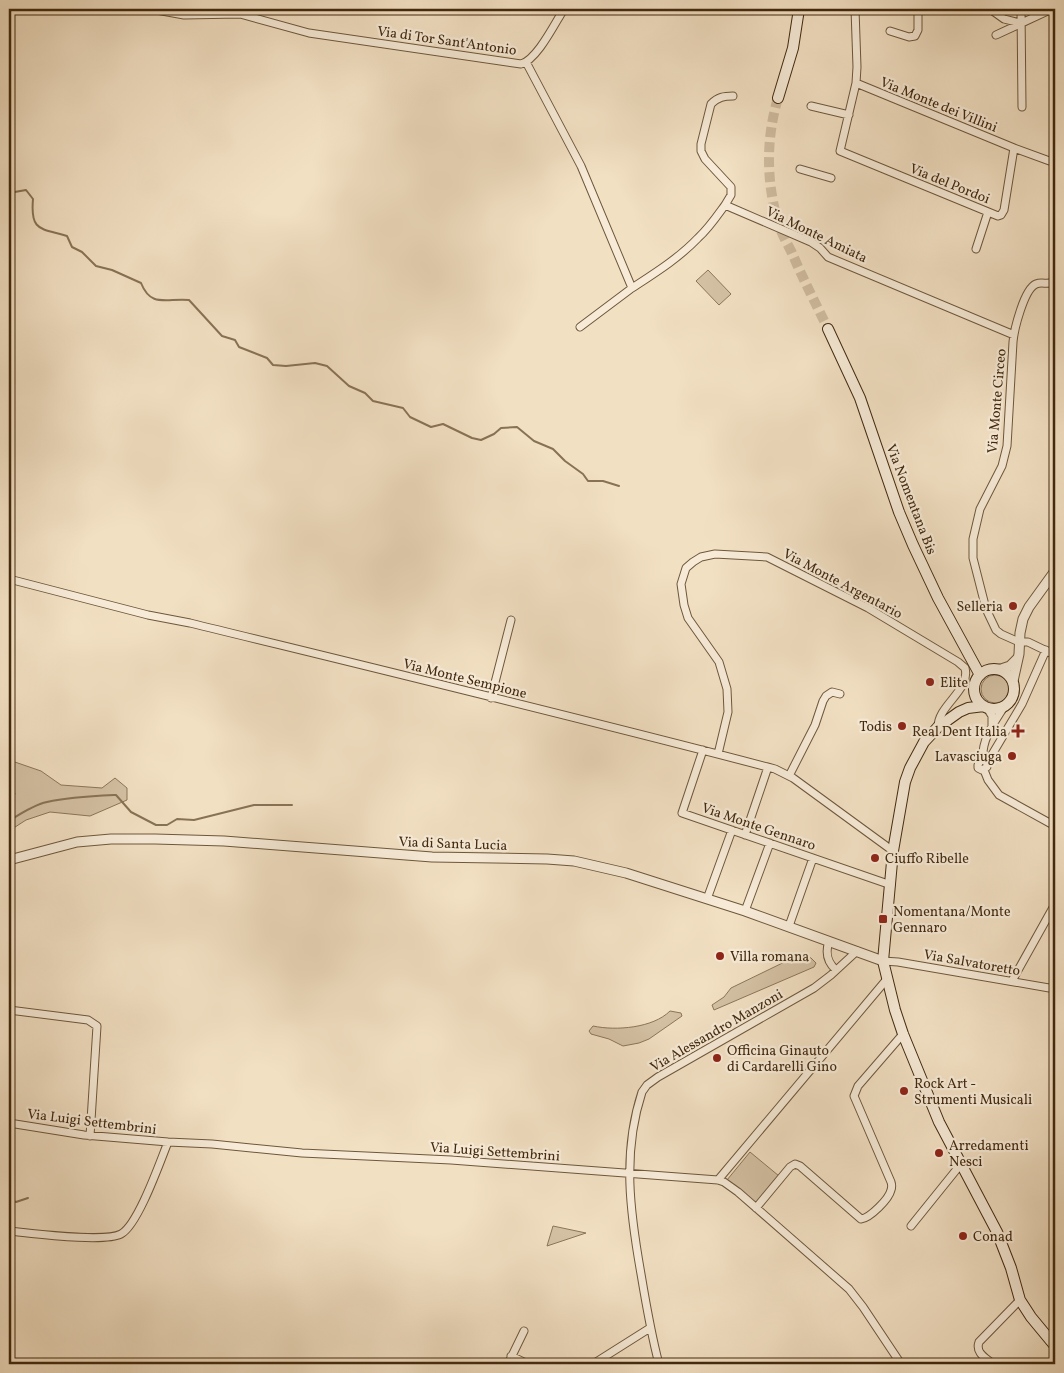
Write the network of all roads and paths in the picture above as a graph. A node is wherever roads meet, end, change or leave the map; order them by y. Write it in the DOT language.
graph roads {
  1 [pos="151,9"];
  2 [pos="564,9"];
  3 [pos="799,9"];
  4 [pos="855,9"];
  5 [pos="918,9"];
  6 [pos="990,9"];
  7 [pos="1021,9"];
  8 [pos="1052,9"];
  9 [pos="1021,23"];
  10 [pos="890,32"];
  11 [pos="996,35"];
  12 [pos="526,62"];
  13 [pos="856,83"];
  14 [pos="733,96"];
  15 [pos="778,98"];
  16 [pos="811,106"];
  17 [pos="1022,107"];
  18 [pos="849,115"];
  19 [pos="1014,148"];
  20 [pos="1055,163"];
  21 [pos="800,169"];
  22 [pos="831,178"];
  23 [pos="725,205"];
  24 [pos="988,212"];
  25 [pos="976,249"];
  26 [pos="1055,282"];
  27 [pos="632,288"];
  28 [pos="580,327"];
  29 [pos="828,329"];
  30 [pos="1014,335"];
  31 [pos="1055,571"];
  32 [pos="9,579"];
  33 [pos="511,620"];
  34 [pos="1019,642"];
  35 [pos="1046,650"];
  36 [pos="1055,655"];
  37 [pos="1018,659"];
  38 [pos="1001,669"];
  39 [pos="980,675"];
  40 [pos="1013,681"];
  41 [pos="974,690"];
  42 [pos="840,694"];
  43 [pos="492,698"];
  44 [pos="985,707"];
  45 [pos="1004,707"];
  46 [pos="959,712"];
  47 [pos="992,726"];
  48 [pos="938,727"];
  49 [pos="703,750"];
  50 [pos="718,754"];
  51 [pos="985,764"];
  52 [pos="768,768"];
  53 [pos="789,776"];
  54 [pos="1055,826"];
  55 [pos="732,830"];
  56 [pos="745,835"];
  57 [pos="770,844"];
  58 [pos="893,851"];
  59 [pos="813,858"];
  60 [pos="9,860"];
  61 [pos="891,885"];
  62 [pos="707,899"];
  63 [pos="1055,904"];
  64 [pos="746,911"];
  65 [pos="788,926"];
  66 [pos="829,941"];
  67 [pos="856,951"];
  68 [pos="884,961"];
  69 [pos="836,970"];
  70 [pos="887,979"];
  71 [pos="1012,981"];
  72 [pos="1055,989"];
  73 [pos="9,1010"];
  74 [pos="903,1034"];
  75 [pos="9,1123"];
  76 [pos="90,1136"];
  77 [pos="168,1142"];
  78 [pos="961,1164"];
  79 [pos="629,1173"];
  80 [pos="718,1180"];
  81 [pos="756,1208"];
  82 [pos="911,1226"];
  83 [pos="9,1231"];
  84 [pos="1020,1300"];
  85 [pos="650,1328"];
  86 [pos="524,1331"];
  87 [pos="1055,1346"];
  88 [pos="512,1356"];
  89 [pos="508,1364"];
  90 [pos="528,1364"];
  91 [pos="593,1364"];
  92 [pos="659,1364"];
  93 [pos="901,1364"];
  94 [pos="993,1364"];
  1 -- 12 [label="street, Via di Tor Sant'Antonio"];
  2 -- 12 [label="street, Via di Tor Sant'Antonio"];
  3 -- 15 [label="main road"];
  4 -- 13 [label="street"];
  5 -- 10 [label="street"];
  6 -- 9 [label="street"];
  7 -- 9 [label="street"];
  8 -- 9 [label="street"];
  9 -- 11 [label="street"];
  9 -- 17 [label="street"];
  12 -- 27 [label="street"];
  13 -- 18 [label="street"];
  13 -- 19 [label="street, Via Monte dei Villini"];
  14 -- 23 [label="street"];
  16 -- 18 [label="street"];
  18 -- 24 [label="street, Via del Pordoi"];
  19 -- 20 [label="street"];
  19 -- 24 [label="street, Via del Pordoi"];
  21 -- 22 [label="street"];
  23 -- 27 [label="street"];
  23 -- 30 [label="street, Via Monte Amiata"];
  24 -- 25 [label="street"];
  26 -- 30 [label="street, Via Monte Circeo"];
  27 -- 28 [label="street"];
  29 -- 39 [label="main road, Via Nomentana Bis"];
  30 -- 34 [label="street, Via Monte Circeo"];
  31 -- 34 [label="street"];
  32 -- 43 [label="street, Via Monte Sempione"];
  33 -- 43 [label="street"];
  34 -- 35 [label="street, Via Monte Circeo"];
  34 -- 37 [label="street"];
  35 -- 36 [label="street, Via Monte Circeo"];
  35 -- 51 [label="street"];
  37 -- 38 [label="street"];
  37 -- 40 [label="street"];
  38 -- 39 [label="main road"];
  38 -- 40 [label="main road"];
  39 -- 41 [label="main road"];
  40 -- 45 [label="main road"];
  41 -- 44 [label="main road"];
  41 -- 46 [label="main road"];
  42 -- 53 [label="street"];
  43 -- 49 [label="street, Via Monte Sempione"];
  44 -- 45 [label="main road"];
  44 -- 46 [label="main road"];
  44 -- 47 [label="street"];
  45 -- 47 [label="street"];
  46 -- 48 [label="main road"];
  47 -- 51 [label="street"];
  48 -- 50 [label="street, Via Monte Argentario"];
  48 -- 58 [label="main road"];
  49 -- 50 [label="street, Via Monte Sempione"];
  49 -- 55 [label="street, Via Monte Gennaro"];
  50 -- 52 [label="street, Via Monte Sempione"];
  51 -- 54 [label="street"];
  52 -- 53 [label="street, Via Monte Sempione"];
  52 -- 56 [label="street"];
  53 -- 58 [label="street, Via Monte Sempione"];
  55 -- 56 [label="street, Via Monte Gennaro"];
  55 -- 62 [label="street"];
  56 -- 57 [label="street, Via Monte Gennaro"];
  57 -- 59 [label="street, Via Monte Gennaro"];
  57 -- 64 [label="street"];
  58 -- 61 [label="main road"];
  59 -- 61 [label="street, Via Monte Gennaro"];
  59 -- 65 [label="street"];
  60 -- 62 [label="street, Via di Santa Lucia"];
  61 -- 68 [label="main road"];
  62 -- 64 [label="street, Via di Santa Lucia"];
  63 -- 71 [label="street"];
  64 -- 65 [label="street, Via di Santa Lucia"];
  65 -- 66 [label="street, Via di Santa Lucia"];
  66 -- 67 [label="street, Via di Santa Lucia"];
  66 -- 69 [label="street"];
  67 -- 68 [label="street, Via di Santa Lucia"];
  67 -- 69 [label="street, Via Alessandro Manzoni"];
  68 -- 70 [label="main road"];
  68 -- 71 [label="street, Via Salvatoretto"];
  69 -- 79 [label="street, Via Alessandro Manzoni"];
  70 -- 74 [label="main road"];
  70 -- 80 [label="street"];
  71 -- 72 [label="street, Via Salvatoretto"];
  73 -- 76 [label="street"];
  74 -- 78 [label="main road"];
  74 -- 81 [label="street"];
  75 -- 76 [label="street, Via Luigi Settembrini"];
  76 -- 77 [label="street, Via Luigi Settembrini"];
  77 -- 79 [label="street, Via Luigi Settembrini"];
  77 -- 83 [label="street"];
  78 -- 82 [label="street"];
  78 -- 84 [label="main road"];
  79 -- 80 [label="street, Via Luigi Settembrini"];
  79 -- 85 [label="street, Via Alessandro Manzoni"];
  80 -- 81 [label="street, Via Luigi Settembrini"];
  81 -- 93 [label="street, Via Luigi Settembrini"];
  84 -- 87 [label="main road"];
  84 -- 94 [label="street"];
  85 -- 91 [label="street"];
  85 -- 92 [label="street, Via Alessandro Manzoni"];
  86 -- 88 [label="street"];
  88 -- 89 [label="street"];
  88 -- 90 [label="street"];
}
